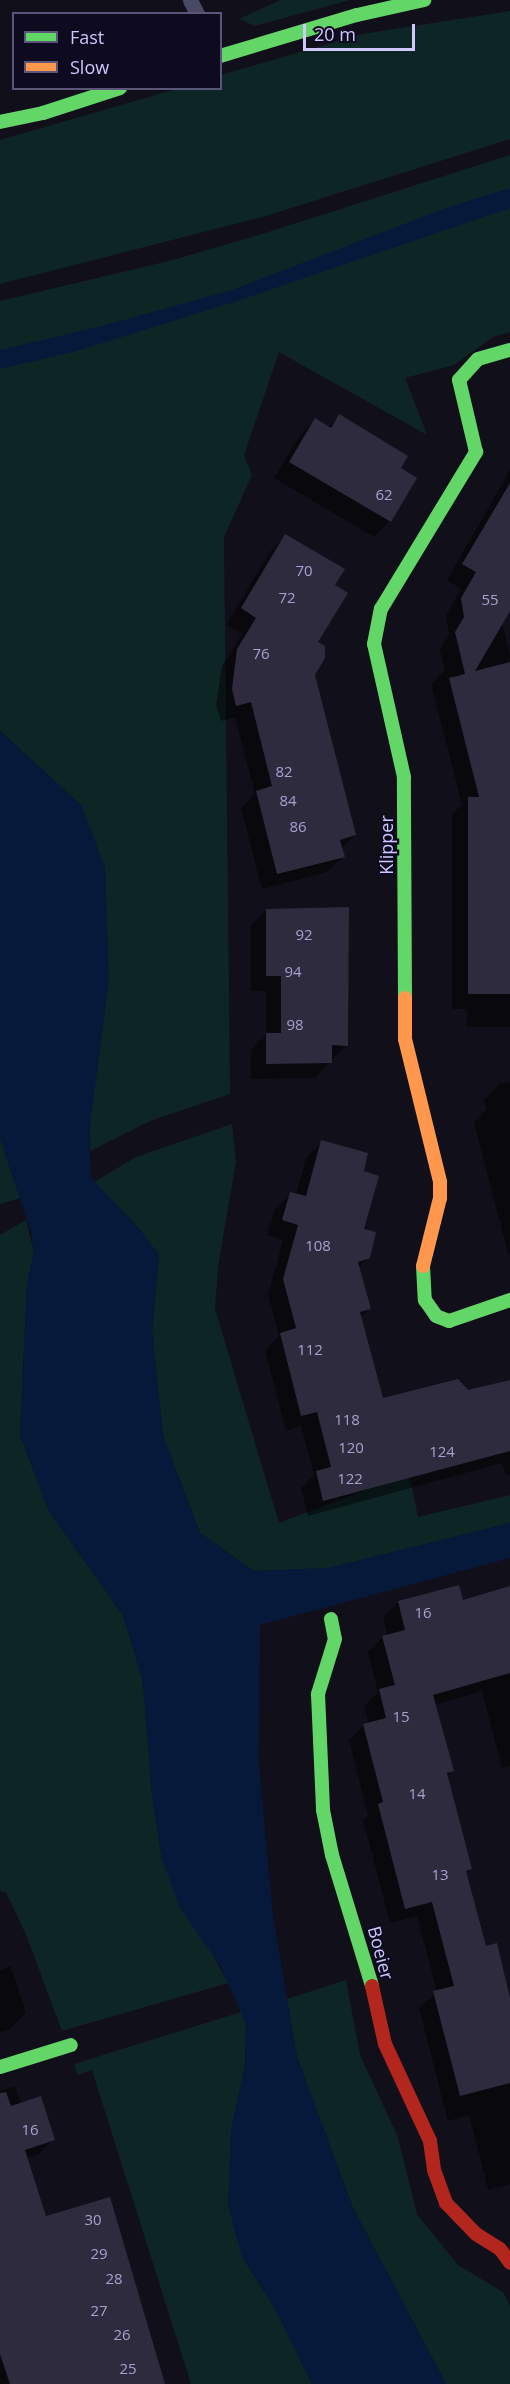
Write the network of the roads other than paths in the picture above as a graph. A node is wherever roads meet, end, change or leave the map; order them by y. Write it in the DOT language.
graph roads {
  1 [pos="424,0"];
  2 [pos="222,55"];
  3 [pos="114,90"];
  4 [pos="0,122"];
  5 [pos="510,350"];
  6 [pos="510,1300"];
  7 [pos="331,1618"];
  8 [pos="70,2045"];
  9 [pos="0,2067"];
  10 [pos="510,2263"];
  1 -- 2 [label="street"];
  3 -- 4 [label="street"];
  5 -- 6 [label="street, Klipper"];
  7 -- 10 [label="street, Boeier"];
  8 -- 9 [label="street"];
}
